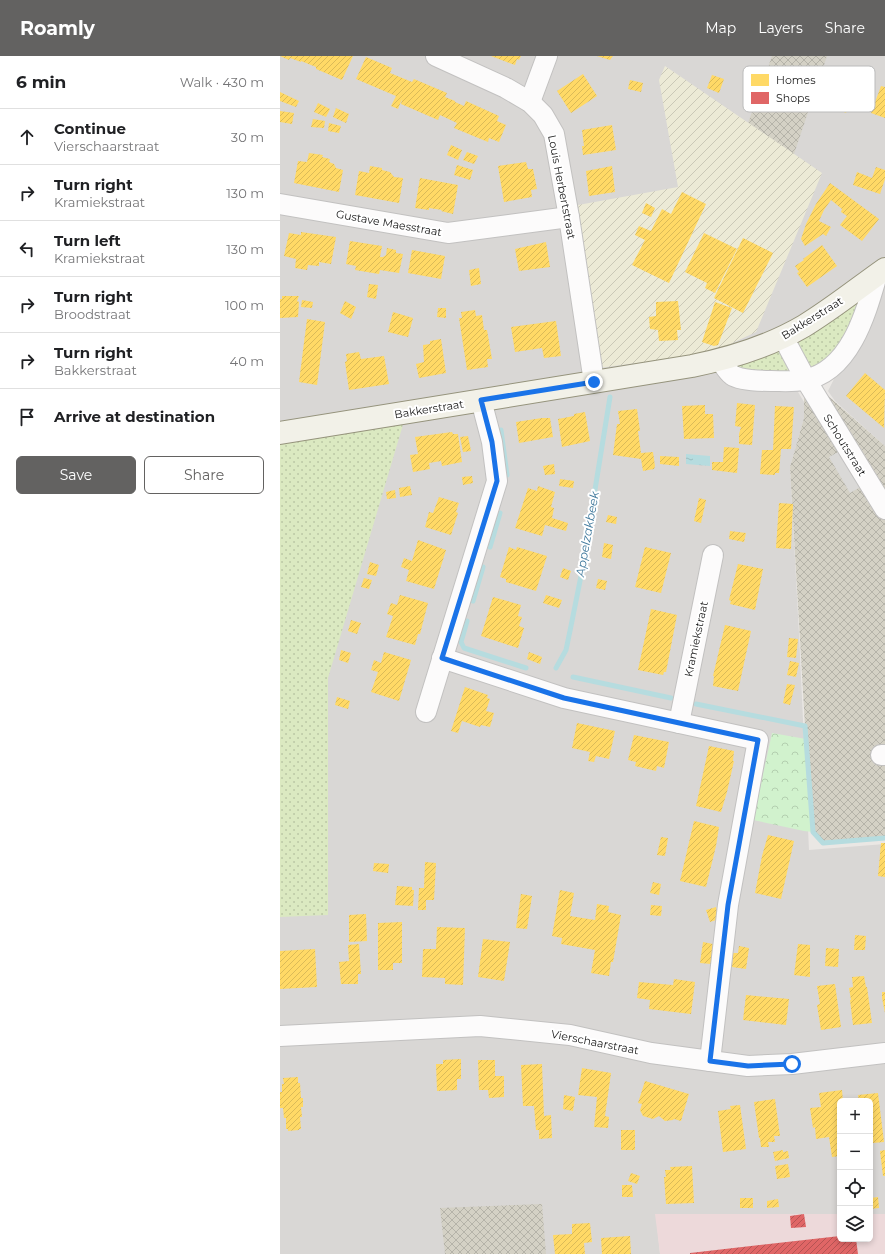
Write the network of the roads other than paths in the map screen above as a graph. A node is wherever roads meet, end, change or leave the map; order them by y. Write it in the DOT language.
graph roads {
  1 [pos="436,56"];
  2 [pos="547,56"];
  3 [pos="530,102"];
  4 [pos="280,204"];
  5 [pos="569,217"];
  6 [pos="881,272"];
  7 [pos="783,337"];
  8 [pos="720,360"];
  9 [pos="806,380"];
  10 [pos="594,382"];
  11 [pos="481,400"];
  12 [pos="280,433"];
  13 [pos="885,509"];
  14 [pos="713,555"];
  15 [pos="442,658"];
  16 [pos="426,712"];
  17 [pos="679,723"];
  18 [pos="280,1036"];
  19 [pos="885,1053"];
  20 [pos="710,1061"];
  1 -- 3 [label="street, Louis Herbertstraat"];
  2 -- 3 [label="street"];
  3 -- 5 [label="street, Louis Herbertstraat"];
  4 -- 5 [label="street, Gustave Maesstraat"];
  5 -- 10 [label="street, Louis Herbertstraat"];
  6 -- 7 [label="street, Bakkerstraat"];
  6 -- 9 [label="street, Bakkerstraat"];
  7 -- 8 [label="street, Bakkerstraat"];
  7 -- 9 [label="street, Schoutstraat"];
  8 -- 9 [label="street, Bakkerstraat"];
  8 -- 10 [label="street, Bakkerstraat"];
  9 -- 13 [label="street, Schoutstraat"];
  10 -- 11 [label="street, Bakkerstraat"];
  11 -- 12 [label="street, Bakkerstraat"];
  11 -- 15 [label="street"];
  14 -- 17 [label="street, Kramiekstraat"];
  15 -- 16 [label="street"];
  15 -- 17 [label="street"];
  17 -- 20 [label="street"];
  18 -- 20 [label="street, Vierschaarstraat"];
  19 -- 20 [label="street, Vierschaarstraat"];
}
